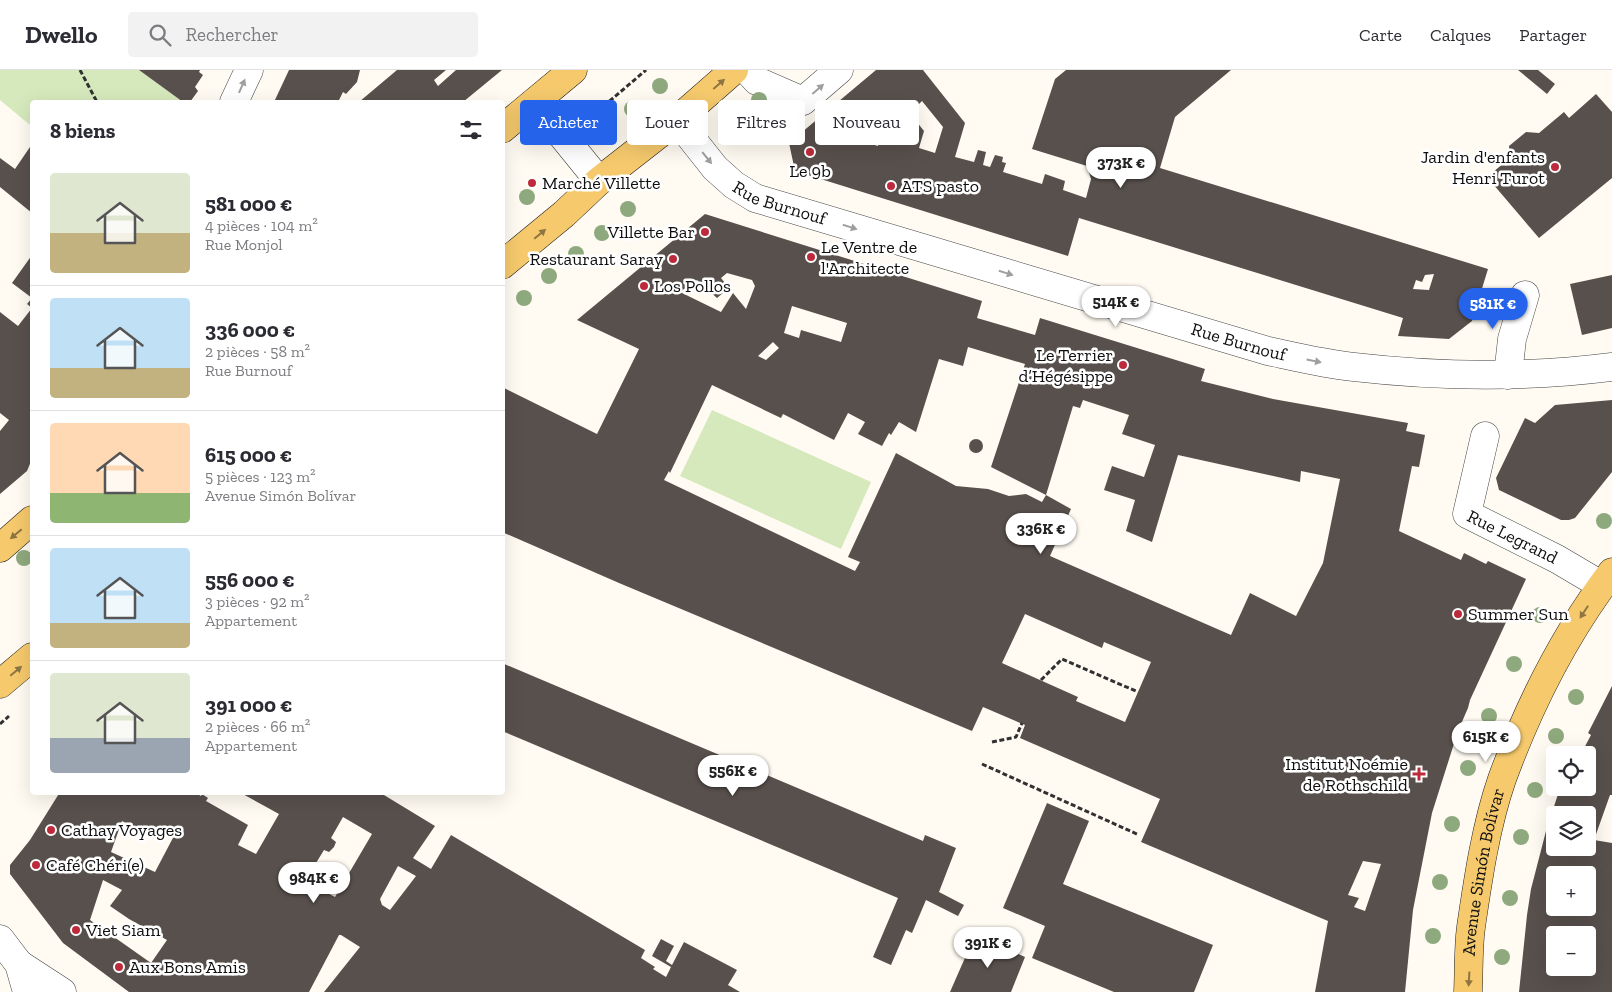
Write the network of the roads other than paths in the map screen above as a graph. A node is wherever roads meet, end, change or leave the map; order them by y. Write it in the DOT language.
graph roads {
  1 [pos="249,70"];
  2 [pos="572,70"];
  3 [pos="734,70"];
  4 [pos="747,70"];
  5 [pos="840,70"];
  6 [pos="235,100"];
  7 [pos="537,100"];
  8 [pos="700,100"];
  9 [pos="520,114"];
  10 [pos="505,127"];
  11 [pos="570,145"];
  12 [pos="645,145"];
  13 [pos="697,145"];
  14 [pos="599,181"];
  15 [pos="505,263"];
  16 [pos="1525,295"];
  17 [pos="1612,366"];
  18 [pos="1508,375"];
  19 [pos="1485,436"];
  20 [pos="30,522"];
  21 [pos="0,548"];
  22 [pos="1607,578"];
  23 [pos="30,659"];
  24 [pos="0,684"];
  25 [pos="0,939"];
  26 [pos="19,964"];
  27 [pos="27,992"];
  28 [pos="62,992"];
  29 [pos="1468,992"];
  6 -- 1 [label="street, one-way"];
  2 -- 7 [label="main road"];
  8 -- 3 [label="main road, one-way"];
  4 -- 5 [label="street, one-way"];
  9 -- 10 [label="main road"];
  11 -- 14 [label="street"];
  12 -- 14 [label="main road"];
  13 -- 18 [label="street, Rue Burnouf, one-way"];
  15 -- 14 [label="main road, one-way"];
  16 -- 18 [label="street"];
  17 -- 18 [label="street, Rue Burnouf"];
  19 -- 22 [label="street, Rue Legrand"];
  20 -- 21 [label="main road, one-way"];
  22 -- 29 [label="main road, Avenue Simón Bolívar, one-way"];
  24 -- 23 [label="main road, one-way"];
  25 -- 26 [label="street"];
  26 -- 27 [label="street"];
  26 -- 28 [label="street"];
}
